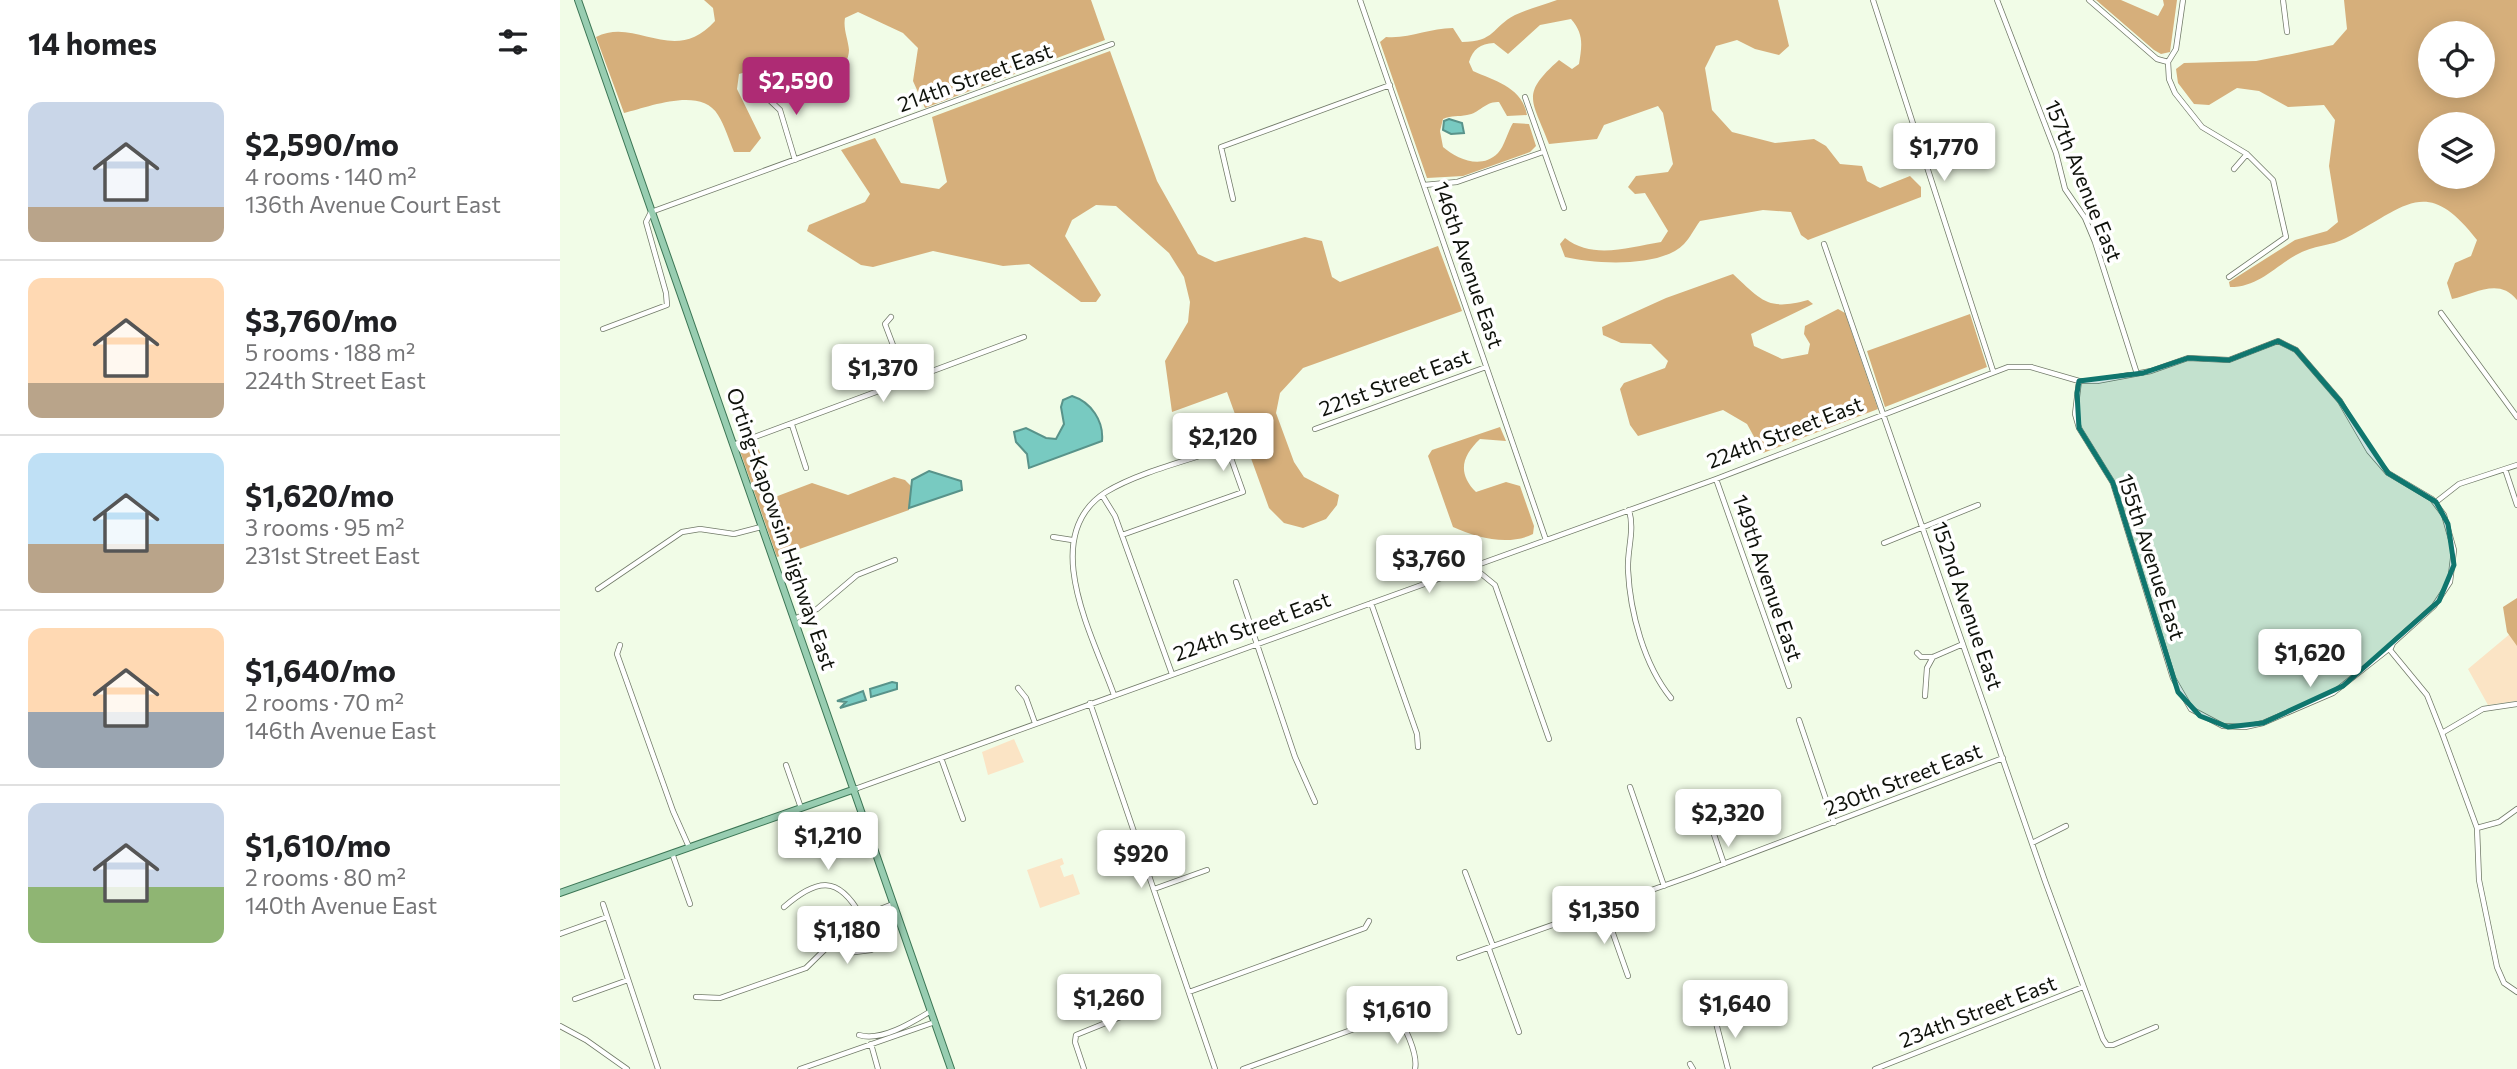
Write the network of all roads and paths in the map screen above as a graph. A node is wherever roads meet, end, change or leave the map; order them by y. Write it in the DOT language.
graph roads {
  1 [pos="578,0"];
  2 [pos="1360,0"];
  3 [pos="1873,0"];
  4 [pos="1997,0"];
  5 [pos="2089,0"];
  6 [pos="2183,0"];
  7 [pos="2283,0"];
  8 [pos="2287,32"];
  9 [pos="1112,44"];
  10 [pos="2168,62"];
  11 [pos="1390,85"];
  12 [pos="762,93"];
  13 [pos="1525,97"];
  14 [pos="1543,152"];
  15 [pos="2247,154"];
  16 [pos="795,160"];
  17 [pos="2234,169"];
  18 [pos="1424,186"];
  19 [pos="1233,199"];
  20 [pos="1564,208"];
  21 [pos="651,212"];
  22 [pos="1824,244"];
  23 [pos="2229,277"];
  24 [pos="2441,313"];
  25 [pos="891,317"];
  26 [pos="603,329"];
  27 [pos="1024,337"];
  28 [pos="1486,367"];
  29 [pos="1993,371"];
  30 [pos="2137,374"];
  31 [pos="2079,381"];
  32 [pos="907,382"];
  33 [pos="1883,414"];
  34 [pos="2517,417"];
  35 [pos="792,425"];
  36 [pos="1315,429"];
  37 [pos="733,445"];
  38 [pos="2517,465"];
  39 [pos="806,468"];
  40 [pos="2505,469"];
  41 [pos="1716,479"];
  42 [pos="1102,495"];
  43 [pos="2436,502"];
  44 [pos="1978,505"];
  45 [pos="2517,505"];
  46 [pos="1629,510"];
  47 [pos="761,527"];
  48 [pos="1923,527"];
  49 [pos="1122,535"];
  50 [pos="1053,537"];
  51 [pos="1072,540"];
  52 [pos="1546,540"];
  53 [pos="1884,543"];
  54 [pos="895,560"];
  55 [pos="1472,567"];
  56 [pos="1236,582"];
  57 [pos="598,589"];
  58 [pos="1371,603"];
  59 [pos="794,619"];
  60 [pos="1258,643"];
  61 [pos="620,645"];
  62 [pos="1964,645"];
  63 [pos="2390,647"];
  64 [pos="1933,657"];
  65 [pos="1928,665"];
  66 [pos="1172,674"];
  67 [pos="1789,687"];
  68 [pos="1018,688"];
  69 [pos="1114,695"];
  70 [pos="1925,696"];
  71 [pos="1671,698"];
  72 [pos="1090,703"];
  73 [pos="2517,704"];
  74 [pos="1799,720"];
  75 [pos="1035,723"];
  76 [pos="2442,733"];
  77 [pos="1549,739"];
  78 [pos="1418,747"];
  79 [pos="941,758"];
  80 [pos="2003,758"];
  81 [pos="786,765"];
  82 [pos="1630,787"];
  83 [pos="855,789"];
  84 [pos="1315,802"];
  85 [pos="1703,802"];
  86 [pos="801,807"];
  87 [pos="2517,810"];
  88 [pos="962,819"];
  89 [pos="1835,823"];
  90 [pos="2066,826"];
  91 [pos="2477,828"];
  92 [pos="2032,843"];
  93 [pos="689,847"];
  94 [pos="672,853"];
  95 [pos="1724,864"];
  96 [pos="1207,870"];
  97 [pos="1465,872"];
  98 [pos="1664,886"];
  99 [pos="1154,889"];
  100 [pos="560,893"];
  101 [pos="894,903"];
  102 [pos="603,904"];
  103 [pos="690,904"];
  104 [pos="784,908"];
  105 [pos="1604,908"];
  106 [pos="861,916"];
  107 [pos="607,917"];
  108 [pos="1369,921"];
  109 [pos="560,934"];
  110 [pos="834,942"];
  111 [pos="1491,948"];
  112 [pos="871,950"];
  113 [pos="1459,958"];
  114 [pos="1628,976"];
  115 [pos="2081,978"];
  116 [pos="628,980"];
  117 [pos="2084,987"];
  118 [pos="1189,992"];
  119 [pos="2517,992"];
  120 [pos="696,997"];
  121 [pos="575,999"];
  122 [pos="931,1011"];
  123 [pos="1128,1014"];
  124 [pos="1715,1019"];
  125 [pos="935,1022"];
  126 [pos="560,1026"];
  127 [pos="2156,1027"];
  128 [pos="1519,1032"];
  129 [pos="859,1035"];
  130 [pos="871,1044"];
  131 [pos="1415,1068"];
  132 [pos="627,1069"];
  133 [pos="658,1069"];
  134 [pos="800,1069"];
  135 [pos="878,1069"];
  136 [pos="951,1069"];
  137 [pos="1084,1069"];
  138 [pos="1216,1069"];
  139 [pos="1242,1069"];
  140 [pos="1728,1069"];
  141 [pos="1875,1069"];
  1 -- 21 [label="main road, Orting-Kapowsin Highway East"];
  2 -- 11 [label="street, 146th Avenue East"];
  3 -- 29 [label="street"];
  4 -- 30 [label="street, 157th Avenue East"];
  5 -- 10 [label="street"];
  6 -- 10 [label="street"];
  7 -- 8 [label="street"];
  9 -- 16 [label="street, 214th Street East"];
  10 -- 15 [label="street"];
  11 -- 18 [label="street, 146th Avenue East"];
  11 -- 19 [label="street"];
  12 -- 16 [label="street"];
  13 -- 14 [label="street"];
  14 -- 18 [label="street"];
  14 -- 20 [label="street"];
  15 -- 17 [label="street"];
  15 -- 23 [label="street"];
  16 -- 21 [label="street, 214th Street East"];
  18 -- 28 [label="street, 146th Avenue East"];
  21 -- 26 [label="street"];
  21 -- 37 [label="main road, Orting-Kapowsin Highway East"];
  22 -- 33 [label="street, 152nd Avenue East"];
  24 -- 34 [label="street"];
  25 -- 32 [label="street"];
  27 -- 32 [label="street"];
  28 -- 36 [label="street, 221st Street East"];
  28 -- 52 [label="street, 146th Avenue East"];
  29 -- 31 [label="street, 224th Street East"];
  29 -- 33 [label="street, 224th Street East"];
  30 -- 31 [label="street"];
  30 -- 43 [label="street"];
  31 -- 63 [label="street, 155th Avenue East"];
  32 -- 35 [label="street"];
  33 -- 41 [label="street, 224th Street East"];
  33 -- 48 [label="street, 152nd Avenue East"];
  35 -- 37 [label="street"];
  35 -- 39 [label="street"];
  37 -- 47 [label="main road, Orting-Kapowsin Highway East"];
  38 -- 40 [label="street"];
  40 -- 43 [label="street"];
  40 -- 45 [label="street"];
  41 -- 46 [label="street, 224th Street East"];
  41 -- 67 [label="street, 149th Avenue East"];
  42 -- 49 [label="street"];
  42 -- 49 [label="street"];
  42 -- 51 [label="street"];
  43 -- 63 [label="street"];
  44 -- 48 [label="street"];
  46 -- 52 [label="street, 224th Street East"];
  46 -- 71 [label="street"];
  47 -- 57 [label="street"];
  47 -- 59 [label="main road, Orting-Kapowsin Highway East"];
  48 -- 53 [label="street"];
  48 -- 62 [label="street, 152nd Avenue East"];
  49 -- 66 [label="street"];
  50 -- 51 [label="street"];
  51 -- 69 [label="street"];
  52 -- 55 [label="street, 224th Street East"];
  54 -- 59 [label="street"];
  55 -- 58 [label="street, 224th Street East"];
  55 -- 77 [label="street"];
  56 -- 60 [label="street"];
  58 -- 60 [label="street, 224th Street East"];
  58 -- 78 [label="street"];
  59 -- 83 [label="main road, Orting-Kapowsin Highway East"];
  60 -- 66 [label="street, 224th Street East"];
  60 -- 84 [label="street"];
  61 -- 93 [label="street"];
  62 -- 64 [label="street"];
  62 -- 80 [label="street, 152nd Avenue East"];
  63 -- 76 [label="street"];
  64 -- 65 [label="street"];
  64 -- 65 [label="street"];
  65 -- 70 [label="street"];
  66 -- 69 [label="street, 224th Street East"];
  68 -- 75 [label="street"];
  69 -- 72 [label="street, 224th Street East"];
  72 -- 75 [label="street, 224th Street East"];
  72 -- 99 [label="street"];
  73 -- 76 [label="street"];
  74 -- 89 [label="street"];
  75 -- 79 [label="street, 224th Street East"];
  76 -- 91 [label="street"];
  79 -- 83 [label="street, 224th Street East"];
  79 -- 88 [label="street"];
  80 -- 89 [label="street, 230th Street East"];
  80 -- 92 [label="street, 152nd Avenue East"];
  81 -- 86 [label="street"];
  82 -- 98 [label="street"];
  83 -- 86 [label="main road, 224th Street East"];
  83 -- 101 [label="main road, Orting-Kapowsin Highway East"];
  85 -- 95 [label="street"];
  86 -- 93 [label="main road, 224th Street East"];
  87 -- 91 [label="street"];
  89 -- 95 [label="street, 230th Street East"];
  90 -- 92 [label="street"];
  91 -- 119 [label="street"];
  92 -- 115 [label="street, 152nd Avenue East"];
  93 -- 94 [label="main road, 224th Street East"];
  94 -- 100 [label="main road, 224th Street East"];
  94 -- 103 [label="street"];
  95 -- 98 [label="street, 230th Street East"];
  96 -- 99 [label="street"];
  97 -- 111 [label="street"];
  98 -- 105 [label="street, 230th Street East"];
  99 -- 118 [label="street"];
  101 -- 106 [label="street"];
  101 -- 122 [label="main road, Orting-Kapowsin Highway East"];
  102 -- 107 [label="street"];
  104 -- 106 [label="street"];
  105 -- 111 [label="street, 230th Street East"];
  105 -- 114 [label="street"];
  106 -- 110 [label="street"];
  107 -- 109 [label="street"];
  107 -- 116 [label="street"];
  108 -- 118 [label="street"];
  110 -- 112 [label="street"];
  110 -- 120 [label="street"];
  111 -- 113 [label="street, 230th Street East"];
  111 -- 128 [label="street"];
  115 -- 117 [label="street, 234th Street East"];
  116 -- 121 [label="street"];
  116 -- 133 [label="street"];
  117 -- 127 [label="street"];
  117 -- 141 [label="street, 234th Street East"];
  118 -- 138 [label="street"];
  122 -- 125 [label="main road, Orting-Kapowsin Highway East"];
  122 -- 129 [label="street"];
  123 -- 137 [label="street"];
  124 -- 140 [label="street"];
  125 -- 130 [label="street"];
  125 -- 136 [label="main road, Orting-Kapowsin Highway East"];
  126 -- 132 [label="street"];
  130 -- 134 [label="street"];
  130 -- 135 [label="street"];
  131 -- 139 [label="street"];
}
